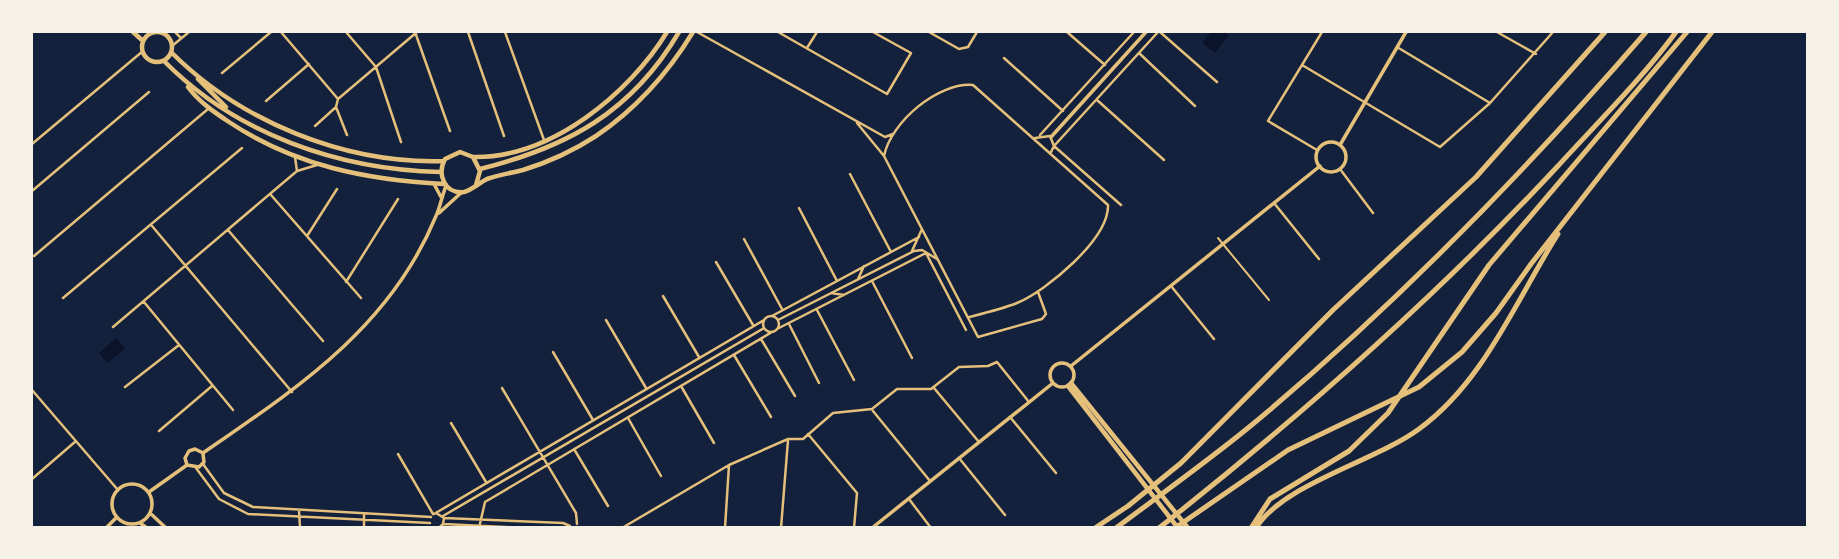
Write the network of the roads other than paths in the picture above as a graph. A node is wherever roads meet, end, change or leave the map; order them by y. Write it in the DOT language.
graph roads {
  1 [pos="133,32"];
  2 [pos="151,32"];
  3 [pos="175,32"];
  4 [pos="189,32"];
  5 [pos="271,32"];
  6 [pos="281,32"];
  7 [pos="346,32"];
  8 [pos="416,32"];
  9 [pos="468,32"];
  10 [pos="505,32"];
  11 [pos="667,32"];
  12 [pos="679,32"];
  13 [pos="695,32"];
  14 [pos="778,32"];
  15 [pos="817,32"];
  16 [pos="873,32"];
  17 [pos="929,32"];
  18 [pos="977,32"];
  19 [pos="1067,32"];
  20 [pos="1135,32"];
  21 [pos="1146,32"];
  22 [pos="1159,32"];
  23 [pos="1322,32"];
  24 [pos="1406,32"];
  25 [pos="1497,32"];
  26 [pos="1553,32"];
  27 [pos="1605,32"];
  28 [pos="1646,32"];
  29 [pos="1676,32"];
  30 [pos="1687,32"];
  31 [pos="1712,32"];
  32 [pos="181,38"];
  33 [pos="143,41"];
  34 [pos="1134,44"];
  35 [pos="1124,45"];
  36 [pos="172,46"];
  37 [pos="1397,47"];
  38 [pos="807,48"];
  39 [pos="144,51"];
  40 [pos="172,52"];
  41 [pos="1139,53"];
  42 [pos="1536,54"];
  43 [pos="1004,58"];
  44 [pos="164,61"];
  45 [pos="309,64"];
  46 [pos="1105,65"];
  47 [pos="1302,65"];
  48 [pos="376,67"];
  49 [pos="222,73"];
  50 [pos="1120,74"];
  51 [pos="194,75"];
  52 [pos="1107,75"];
  53 [pos="183,81"];
  54 [pos="1217,82"];
  55 [pos="1084,88"];
  56 [pos="149,92"];
  57 [pos="1087,97"];
  58 [pos="338,99"];
  59 [pos="1097,100"];
  60 [pos="266,101"];
  61 [pos="1365,101"];
  62 [pos="1490,103"];
  63 [pos="1195,106"];
  64 [pos="336,107"];
  65 [pos="209,108"];
  66 [pos="229,110"];
  67 [pos="1063,111"];
  68 [pos="857,123"];
  69 [pos="315,127"];
  70 [pos="450,131"];
  71 [pos="894,134"];
  72 [pos="347,135"];
  73 [pos="1040,135"];
  74 [pos="504,136"];
  75 [pos="1051,137"];
  76 [pos="1035,138"];
  77 [pos="544,139"];
  78 [pos="401,142"];
  79 [pos="32,144"];
  80 [pos="1340,145"];
  81 [pos="1054,146"];
  82 [pos="242,148"];
  83 [pos="1317,150"];
  84 [pos="1051,152"];
  85 [pos="294,156"];
  86 [pos="884,156"];
  87 [pos="473,157"];
  88 [pos="1164,160"];
  89 [pos="444,161"];
  90 [pos="318,165"];
  91 [pos="1320,166"];
  92 [pos="480,169"];
  93 [pos="1340,169"];
  94 [pos="297,171"];
  95 [pos="441,172"];
  96 [pos="850,174"];
  97 [pos="434,184"];
  98 [pos="446,185"];
  99 [pos="476,185"];
  100 [pos="337,189"];
  101 [pos="32,191"];
  102 [pos="463,192"];
  103 [pos="270,194"];
  104 [pos="398,199"];
  105 [pos="441,199"];
  106 [pos="1116,200"];
  107 [pos="1274,203"];
  108 [pos="1108,205"];
  109 [pos="1121,205"];
  110 [pos="1576,206"];
  111 [pos="799,208"];
  112 [pos="1373,213"];
  113 [pos="437,214"];
  114 [pos="151,225"];
  115 [pos="921,226"];
  116 [pos="229,230"];
  117 [pos="307,236"];
  118 [pos="1218,238"];
  119 [pos="744,239"];
  120 [pos="919,239"];
  121 [pos="1223,244"];
  122 [pos="891,252"];
  123 [pos="925,252"];
  124 [pos="908,253"];
  125 [pos="34,256"];
  126 [pos="1319,259"];
  127 [pos="940,261"];
  128 [pos="716,262"];
  129 [pos="864,266"];
  130 [pos="186,267"];
  131 [pos="858,279"];
  132 [pos="837,281"];
  133 [pos="872,281"];
  134 [pos="346,282"];
  135 [pos="1171,286"];
  136 [pos="1038,292"];
  137 [pos="831,293"];
  138 [pos="844,295"];
  139 [pos="663,296"];
  140 [pos="63,298"];
  141 [pos="361,298"];
  142 [pos="803,298"];
  143 [pos="1269,300"];
  144 [pos="815,301"];
  145 [pos="143,302"];
  146 [pos="782,309"];
  147 [pos="817,310"];
  148 [pos="772,316"];
  149 [pos="969,316"];
  150 [pos="960,319"];
  151 [pos="606,320"];
  152 [pos="764,320"];
  153 [pos="778,320"];
  154 [pos="789,324"];
  155 [pos="753,325"];
  156 [pos="113,327"];
  157 [pos="764,328"];
  158 [pos="777,329"];
  159 [pos="966,330"];
  160 [pos="772,332"];
  161 [pos="1214,339"];
  162 [pos="761,340"];
  163 [pos="323,341"];
  164 [pos="722,343"];
  165 [pos="178,345"];
  166 [pos="733,347"];
  167 [pos="554,352"];
  168 [pos="734,355"];
  169 [pos="699,357"];
  170 [pos="912,358"];
  171 [pos="699,366"];
  172 [pos="1071,366"];
  173 [pos="710,370"];
  174 [pos="671,373"];
  175 [pos="854,380"];
  176 [pos="819,383"];
  177 [pos="1053,383"];
  178 [pos="671,384"];
  179 [pos="1070,384"];
  180 [pos="213,386"];
  181 [pos="681,386"];
  182 [pos="125,387"];
  183 [pos="502,388"];
  184 [pos="646,388"];
  185 [pos="934,388"];
  186 [pos="32,390"];
  187 [pos="292,392"];
  188 [pos="656,393"];
  189 [pos="794,396"];
  190 [pos="1029,401"];
  191 [pos="654,402"];
  192 [pos="617,405"];
  193 [pos="627,409"];
  194 [pos="872,409"];
  195 [pos="233,410"];
  196 [pos="771,417"];
  197 [pos="1010,417"];
  198 [pos="628,418"];
  199 [pos="593,420"];
  200 [pos="451,423"];
  201 [pos="592,429"];
  202 [pos="159,432"];
  203 [pos="604,432"];
  204 [pos="808,434"];
  205 [pos="788,439"];
  206 [pos="76,441"];
  207 [pos="979,442"];
  208 [pos="714,443"];
  209 [pos="574,449"];
  210 [pos="540,451"];
  211 [pos="203,453"];
  212 [pos="398,454"];
  213 [pos="544,458"];
  214 [pos="960,458"];
  215 [pos="203,464"];
  216 [pos="187,465"];
  217 [pos="548,465"];
  218 [pos="729,465"];
  219 [pos="196,468"];
  220 [pos="1056,473"];
  221 [pos="661,475"];
  222 [pos="32,479"];
  223 [pos="930,481"];
  224 [pos="486,482"];
  225 [pos="118,490"];
  226 [pos="149,492"];
  227 [pos="909,499"];
  228 [pos="608,506"];
  229 [pos="299,510"];
  230 [pos="150,513"];
  231 [pos="364,514"];
  232 [pos="433,515"];
  233 [pos="1005,515"];
  234 [pos="117,517"];
  235 [pos="444,517"];
  236 [pos="299,519"];
  237 [pos="483,519"];
  238 [pos="363,521"];
  239 [pos="538,521"];
  240 [pos="140,523"];
  241 [pos="430,523"];
  242 [pos="443,524"];
  243 [pos="577,524"];
  244 [pos="420,526"];
  245 [pos="480,526"];
  246 [pos="106,527"];
  247 [pos="147,527"];
  248 [pos="166,527"];
  249 [pos="300,527"];
  250 [pos="364,527"];
  251 [pos="438,527"];
  252 [pos="526,527"];
  253 [pos="537,527"];
  254 [pos="568,527"];
  255 [pos="622,527"];
  256 [pos="725,527"];
  257 [pos="781,527"];
  258 [pos="855,527"];
  259 [pos="872,527"];
  260 [pos="931,527"];
  261 [pos="1095,527"];
  262 [pos="1116,527"];
  263 [pos="1159,527"];
  264 [pos="1177,527"];
  265 [pos="1188,527"];
  266 [pos="1253,527"];
  1 -- 33 [label="main road"];
  2 -- 33 [label="main road"];
  2 -- 36 [label="main road"];
  3 -- 32 [label="street"];
  4 -- 32 [label="street"];
  5 -- 49 [label="street"];
  6 -- 45 [label="street"];
  7 -- 48 [label="street"];
  8 -- 48 [label="street"];
  8 -- 70 [label="street"];
  9 -- 74 [label="street"];
  10 -- 77 [label="street"];
  11 -- 77 [label="main road"];
  12 -- 92 [label="main road"];
  13 -- 68 [label="street"];
  13 -- 99 [label="main road"];
  14 -- 38 [label="street"];
  15 -- 38 [label="street"];
  16 -- 38 [label="street"];
  17 -- 18 [label="street"];
  19 -- 46 [label="street"];
  20 -- 35 [label="street"];
  21 -- 34 [label="street"];
  22 -- 41 [label="street"];
  22 -- 54 [label="street"];
  23 -- 47 [label="street"];
  24 -- 37 [label="street"];
  25 -- 42 [label="street"];
  26 -- 42 [label="street"];
  27 -- 261 [label="highway"];
  28 -- 262 [label="highway"];
  29 -- 263 [label="highway"];
  30 -- 266 [label="highway"];
  31 -- 110 [label="highway"];
  32 -- 36 [label="street"];
  33 -- 39 [label="main road"];
  34 -- 35 [label="street"];
  34 -- 52 [label="street"];
  35 -- 46 [label="street"];
  36 -- 40 [label="main road"];
  37 -- 61 [label="street"];
  37 -- 62 [label="street"];
  39 -- 44 [label="main road"];
  39 -- 79 [label="street"];
  40 -- 44 [label="main road"];
  40 -- 51 [label="main road"];
  41 -- 50 [label="street"];
  41 -- 63 [label="street"];
  42 -- 62 [label="street"];
  43 -- 67 [label="street"];
  44 -- 53 [label="main road"];
  45 -- 58 [label="street"];
  45 -- 60 [label="street"];
  46 -- 55 [label="street"];
  47 -- 61 [label="street"];
  47 -- 83 [label="street"];
  48 -- 58 [label="street"];
  48 -- 78 [label="street"];
  50 -- 52 [label="street"];
  50 -- 59 [label="street"];
  51 -- 66 [label="main road"];
  51 -- 89 [label="main road"];
  52 -- 57 [label="street"];
  53 -- 65 [label="main road"];
  53 -- 66 [label="main road"];
  55 -- 57 [label="street"];
  55 -- 67 [label="street"];
  56 -- 101 [label="street"];
  57 -- 75 [label="street"];
  58 -- 64 [label="street"];
  59 -- 81 [label="street"];
  59 -- 88 [label="street"];
  61 -- 62 [label="street"];
  61 -- 80 [label="street"];
  64 -- 69 [label="street"];
  64 -- 72 [label="street"];
  65 -- 85 [label="main road"];
  65 -- 125 [label="street"];
  66 -- 95 [label="main road"];
  67 -- 73 [label="street"];
  68 -- 71 [label="street"];
  68 -- 86 [label="street"];
  71 -- 76 [label="street"];
  71 -- 86 [label="street"];
  73 -- 75 [label="street"];
  73 -- 76 [label="street"];
  75 -- 81 [label="street"];
  76 -- 84 [label="street"];
  77 -- 87 [label="main road"];
  80 -- 83 [label="street"];
  80 -- 93 [label="street"];
  81 -- 84 [label="street"];
  81 -- 106 [label="street"];
  82 -- 114 [label="street"];
  83 -- 91 [label="street"];
  84 -- 108 [label="street"];
  85 -- 90 [label="main road"];
  85 -- 94 [label="street"];
  86 -- 115 [label="street"];
  87 -- 89 [label="main road"];
  87 -- 92 [label="main road"];
  89 -- 95 [label="main road"];
  90 -- 94 [label="street"];
  90 -- 97 [label="main road"];
  91 -- 93 [label="street"];
  91 -- 107 [label="street"];
  92 -- 99 [label="main road"];
  93 -- 112 [label="street"];
  94 -- 103 [label="street"];
  95 -- 98 [label="main road"];
  96 -- 122 [label="street"];
  97 -- 98 [label="main road"];
  97 -- 105 [label="street"];
  98 -- 102 [label="main road"];
  98 -- 105 [label="street"];
  99 -- 102 [label="main road"];
  100 -- 117 [label="street"];
  102 -- 113 [label="street"];
  103 -- 116 [label="street"];
  103 -- 117 [label="street"];
  104 -- 134 [label="street"];
  105 -- 113 [label="street"];
  106 -- 108 [label="street"];
  106 -- 109 [label="street"];
  107 -- 121 [label="street"];
  107 -- 126 [label="street"];
  108 -- 136 [label="street"];
  110 -- 264 [label="highway"];
  110 -- 266 [label="highway"];
  111 -- 132 [label="street"];
  113 -- 187 [label="street"];
  114 -- 130 [label="street"];
  114 -- 140 [label="street"];
  115 -- 120 [label="street"];
  115 -- 127 [label="street"];
  116 -- 130 [label="street"];
  116 -- 163 [label="street"];
  117 -- 134 [label="street"];
  118 -- 121 [label="street"];
  119 -- 146 [label="street"];
  120 -- 122 [label="street"];
  120 -- 123 [label="street"];
  120 -- 124 [label="street"];
  121 -- 135 [label="street"];
  121 -- 143 [label="street"];
  122 -- 129 [label="street"];
  123 -- 124 [label="street"];
  123 -- 127 [label="street"];
  123 -- 133 [label="street"];
  123 -- 150 [label="street"];
  124 -- 131 [label="street"];
  127 -- 149 [label="street"];
  128 -- 155 [label="street"];
  129 -- 131 [label="street"];
  129 -- 132 [label="street"];
  130 -- 145 [label="street"];
  130 -- 187 [label="street"];
  131 -- 137 [label="street"];
  132 -- 142 [label="street"];
  133 -- 138 [label="street"];
  133 -- 170 [label="street"];
  134 -- 141 [label="street"];
  135 -- 161 [label="street"];
  135 -- 172 [label="street"];
  136 -- 149 [label="street"];
  136 -- 149 [label="street"];
  137 -- 138 [label="street"];
  137 -- 144 [label="street"];
  138 -- 147 [label="street"];
  139 -- 169 [label="street"];
  142 -- 144 [label="street"];
  142 -- 146 [label="street"];
  144 -- 153 [label="street"];
  145 -- 156 [label="street"];
  145 -- 165 [label="street"];
  146 -- 148 [label="street"];
  147 -- 154 [label="street"];
  147 -- 175 [label="street"];
  148 -- 152 [label="street"];
  148 -- 153 [label="street"];
  149 -- 150 [label="street"];
  150 -- 159 [label="street"];
  151 -- 184 [label="street"];
  152 -- 155 [label="street"];
  152 -- 157 [label="street"];
  153 -- 158 [label="street"];
  154 -- 158 [label="street"];
  154 -- 176 [label="street"];
  155 -- 164 [label="street"];
  157 -- 160 [label="street"];
  157 -- 166 [label="street"];
  158 -- 160 [label="street"];
  160 -- 162 [label="street"];
  162 -- 168 [label="street"];
  162 -- 189 [label="street"];
  164 -- 166 [label="street"];
  164 -- 169 [label="street"];
  165 -- 180 [label="street"];
  165 -- 182 [label="street"];
  166 -- 171 [label="street"];
  167 -- 199 [label="street"];
  168 -- 173 [label="street"];
  168 -- 196 [label="street"];
  169 -- 174 [label="street"];
  171 -- 173 [label="street"];
  171 -- 178 [label="street"];
  172 -- 177 [label="street"];
  172 -- 179 [label="street"];
  173 -- 181 [label="street"];
  174 -- 178 [label="street"];
  174 -- 184 [label="street"];
  177 -- 179 [label="street"];
  177 -- 190 [label="street"];
  178 -- 188 [label="street"];
  179 -- 264 [label="main road"];
  179 -- 265 [label="main road"];
  180 -- 195 [label="street"];
  180 -- 202 [label="street"];
  181 -- 191 [label="street"];
  181 -- 208 [label="street"];
  183 -- 210 [label="street"];
  184 -- 192 [label="street"];
  185 -- 190 [label="street"];
  185 -- 194 [label="street"];
  185 -- 207 [label="street"];
  186 -- 206 [label="street"];
  187 -- 211 [label="street"];
  188 -- 191 [label="street"];
  188 -- 193 [label="street"];
  190 -- 197 [label="street"];
  191 -- 198 [label="street"];
  192 -- 193 [label="street"];
  192 -- 199 [label="street"];
  193 -- 201 [label="street"];
  194 -- 204 [label="street"];
  194 -- 223 [label="street"];
  197 -- 207 [label="street"];
  197 -- 220 [label="street"];
  198 -- 203 [label="street"];
  198 -- 221 [label="street"];
  199 -- 210 [label="street"];
  200 -- 224 [label="street"];
  201 -- 203 [label="street"];
  201 -- 213 [label="street"];
  203 -- 209 [label="street"];
  204 -- 205 [label="street"];
  204 -- 258 [label="street"];
  205 -- 218 [label="street"];
  205 -- 257 [label="street"];
  206 -- 222 [label="street"];
  206 -- 225 [label="street"];
  207 -- 214 [label="street"];
  209 -- 217 [label="street"];
  209 -- 228 [label="street"];
  210 -- 213 [label="street"];
  210 -- 224 [label="street"];
  211 -- 215 [label="street"];
  211 -- 216 [label="street"];
  212 -- 232 [label="street"];
  213 -- 217 [label="street"];
  213 -- 235 [label="street"];
  214 -- 223 [label="street"];
  214 -- 233 [label="street"];
  215 -- 219 [label="street"];
  215 -- 229 [label="street"];
  216 -- 219 [label="street"];
  216 -- 226 [label="street"];
  217 -- 237 [label="street"];
  217 -- 243 [label="street"];
  218 -- 255 [label="street"];
  218 -- 256 [label="street"];
  219 -- 236 [label="street"];
  223 -- 227 [label="street"];
  224 -- 232 [label="street"];
  225 -- 226 [label="street"];
  225 -- 234 [label="street"];
  226 -- 230 [label="street"];
  227 -- 259 [label="street"];
  227 -- 260 [label="street"];
  229 -- 231 [label="street"];
  229 -- 236 [label="street"];
  230 -- 240 [label="street"];
  230 -- 248 [label="street"];
  231 -- 232 [label="street"];
  231 -- 238 [label="street"];
  232 -- 235 [label="street"];
  232 -- 241 [label="street"];
  234 -- 240 [label="street"];
  234 -- 246 [label="street"];
  235 -- 237 [label="street"];
  235 -- 242 [label="street"];
  236 -- 238 [label="street"];
  236 -- 249 [label="street"];
  237 -- 239 [label="street"];
  237 -- 245 [label="street"];
  238 -- 244 [label="street"];
  238 -- 250 [label="street"];
  239 -- 253 [label="street"];
  239 -- 254 [label="street"];
  240 -- 247 [label="street"];
  241 -- 244 [label="street"];
  241 -- 251 [label="street"];
  242 -- 245 [label="street"];
  242 -- 251 [label="street"];
  245 -- 252 [label="street"];
}
